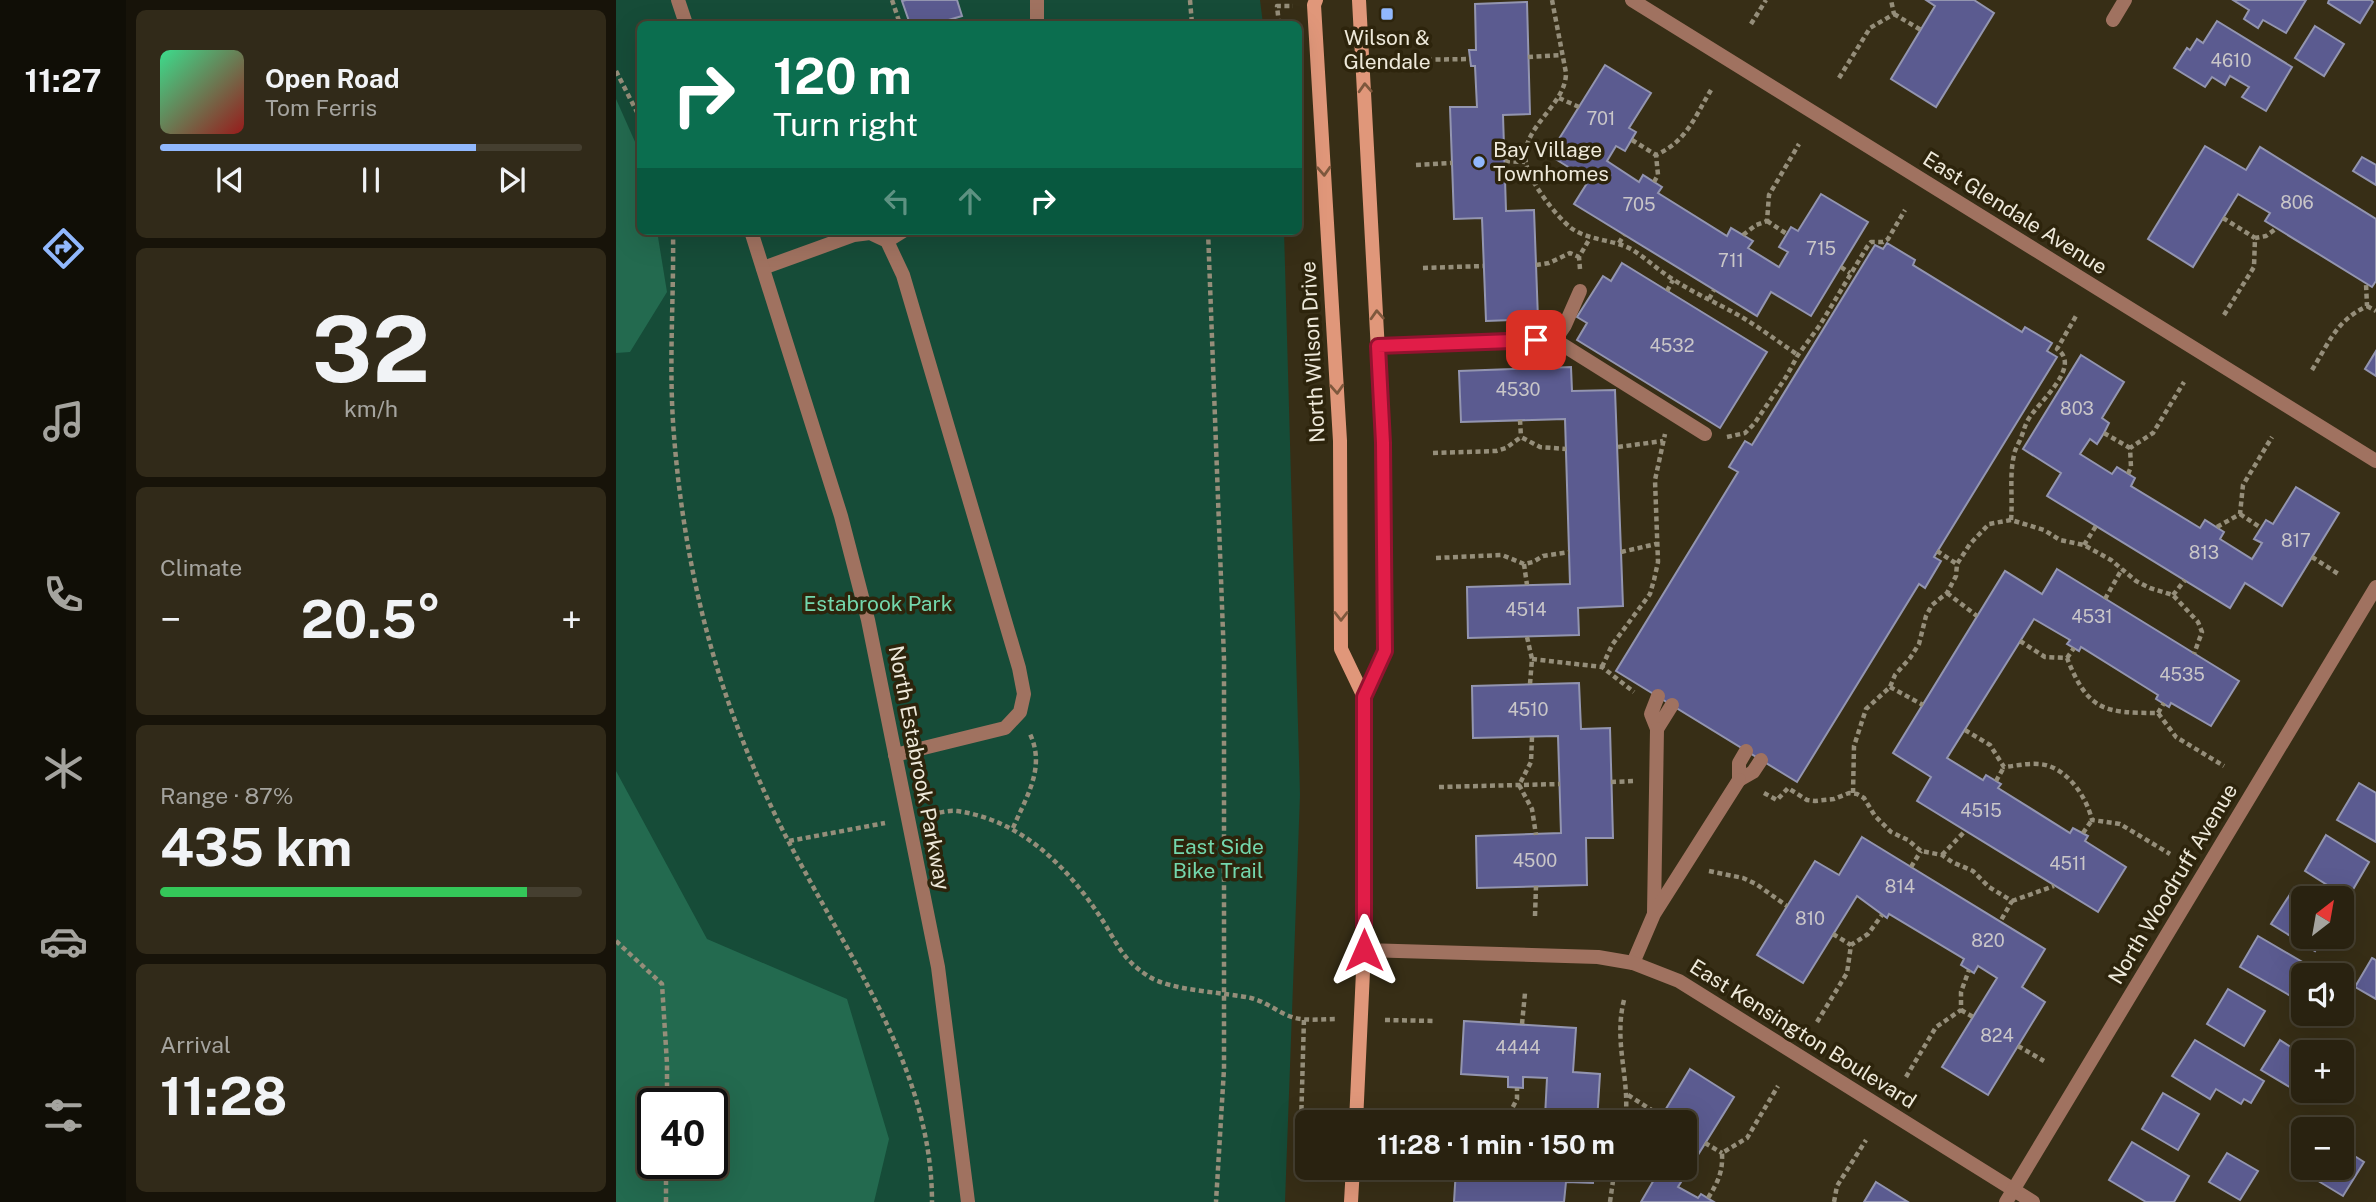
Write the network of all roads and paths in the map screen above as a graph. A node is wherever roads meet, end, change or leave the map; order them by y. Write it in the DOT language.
graph roads {
  1 [pos="678,0"];
  2 [pos="892,0"];
  3 [pos="1037,0"];
  4 [pos="1190,0"];
  5 [pos="1316,0"];
  6 [pos="1359,0"];
  7 [pos="1552,0"];
  8 [pos="1632,0"];
  9 [pos="1766,0"];
  10 [pos="1891,0"];
  11 [pos="2125,0"];
  12 [pos="1300,6"];
  13 [pos="1894,14"];
  14 [pos="2113,20"];
  15 [pos="685,21"];
  16 [pos="899,21"];
  17 [pos="1037,21"];
  18 [pos="1192,21"];
  19 [pos="1279,21"];
  20 [pos="1751,24"];
  21 [pos="1921,30"];
  22 [pos="1561,55"];
  23 [pos="1528,57"];
  24 [pos="1470,59"];
  25 [pos="1410,60"];
  26 [pos="616,71"];
  27 [pos="1839,78"];
  28 [pos="1711,90"];
  29 [pos="1559,98"];
  30 [pos="1579,107"];
  31 [pos="637,112"];
  32 [pos="1632,140"];
  33 [pos="1800,144"];
  34 [pos="1656,155"];
  35 [pos="1505,161"];
  36 [pos="1525,162"];
  37 [pos="1452,163"];
  38 [pos="1416,165"];
  39 [pos="1654,182"];
  40 [pos="1905,210"];
  41 [pos="2223,218"];
  42 [pos="1767,221"];
  43 [pos="2277,228"];
  44 [pos="1787,234"];
  45 [pos="673,235"];
  46 [pos="752,235"];
  47 [pos="854,235"];
  48 [pos="874,235"];
  49 [pos="897,235"];
  50 [pos="1208,235"];
  51 [pos="1624,235"];
  52 [pos="1743,235"];
  53 [pos="1590,238"];
  54 [pos="2255,238"];
  55 [pos="887,241"];
  56 [pos="1619,243"];
  57 [pos="1579,257"];
  58 [pos="1536,265"];
  59 [pos="1483,266"];
  60 [pos="1841,267"];
  61 [pos="763,268"];
  62 [pos="1423,268"];
  63 [pos="1850,273"];
  64 [pos="1674,280"];
  65 [pos="2366,282"];
  66 [pos="1667,290"];
  67 [pos="1714,290"];
  68 [pos="1580,291"];
  69 [pos="1709,299"];
  70 [pos="2367,306"];
  71 [pos="2376,311"];
  72 [pos="2076,316"];
  73 [pos="2224,316"];
  74 [pos="1555,340"];
  75 [pos="1378,346"];
  76 [pos="1798,355"];
  77 [pos="2312,370"];
  78 [pos="2184,382"];
  79 [pos="1520,420"];
  80 [pos="2104,433"];
  81 [pos="1713,437"];
  82 [pos="2272,437"];
  83 [pos="1521,438"];
  84 [pos="1677,438"];
  85 [pos="1663,441"];
  86 [pos="1618,447"];
  87 [pos="2130,448"];
  88 [pos="1566,449"];
  89 [pos="1433,453"];
  90 [pos="2376,461"];
  91 [pos="2128,474"];
  92 [pos="2240,514"];
  93 [pos="2011,520"];
  94 [pos="2096,526"];
  95 [pos="2217,527"];
  96 [pos="2261,528"];
  97 [pos="1656,544"];
  98 [pos="2084,545"];
  99 [pos="1937,551"];
  100 [pos="1569,552"];
  101 [pos="1621,552"];
  102 [pos="2312,557"];
  103 [pos="1436,558"];
  104 [pos="1524,564"];
  105 [pos="1956,565"];
  106 [pos="2122,569"];
  107 [pos="2340,575"];
  108 [pos="2185,580"];
  109 [pos="1527,585"];
  110 [pos="2376,587"];
  111 [pos="1947,593"];
  112 [pos="2172,595"];
  113 [pos="2105,599"];
  114 [pos="1977,616"];
  115 [pos="1527,637"];
  116 [pos="2020,641"];
  117 [pos="2074,648"];
  118 [pos="2194,654"];
  119 [pos="2067,658"];
  120 [pos="1532,659"];
  121 [pos="1602,667"];
  122 [pos="1530,684"];
  123 [pos="1890,687"];
  124 [pos="1364,697"];
  125 [pos="1655,701"];
  126 [pos="2164,703"];
  127 [pos="1672,705"];
  128 [pos="1923,705"];
  129 [pos="1020,712"];
  130 [pos="2158,713"];
  131 [pos="1657,729"];
  132 [pos="1965,730"];
  133 [pos="1532,737"];
  134 [pos="1746,751"];
  135 [pos="895,755"];
  136 [pos="1761,760"];
  137 [pos="2224,766"];
  138 [pos="2004,768"];
  139 [pos="1739,780"];
  140 [pos="1638,781"];
  141 [pos="1996,781"];
  142 [pos="1611,782"];
  143 [pos="1519,785"];
  144 [pos="1560,785"];
  145 [pos="1439,787"];
  146 [pos="1853,793"];
  147 [pos="1765,795"];
  148 [pos="908,818"];
  149 [pos="2092,820"];
  150 [pos="1013,828"];
  151 [pos="1965,831"];
  152 [pos="2083,834"];
  153 [pos="1536,835"];
  154 [pos="789,841"];
  155 [pos="1921,851"];
  156 [pos="2171,854"];
  157 [pos="1942,855"];
  158 [pos="1911,867"];
  159 [pos="1704,870"];
  160 [pos="1536,886"];
  161 [pos="2053,886"];
  162 [pos="2012,901"];
  163 [pos="1787,906"];
  164 [pos="1654,914"];
  165 [pos="1882,915"];
  166 [pos="1535,916"];
  167 [pos="2000,922"];
  168 [pos="1833,934"];
  169 [pos="616,941"];
  170 [pos="1851,945"];
  171 [pos="1364,950"];
  172 [pos="1633,963"];
  173 [pos="1969,970"];
  174 [pos="1224,993"];
  175 [pos="1525,993"];
  176 [pos="1624,1000"];
  177 [pos="1961,1010"];
  178 [pos="1973,1017"];
  179 [pos="1304,1018"];
  180 [pos="1324,1019"];
  181 [pos="1405,1021"];
  182 [pos="1434,1021"];
  183 [pos="1816,1022"];
  184 [pos="1522,1024"];
  185 [pos="2018,1046"];
  186 [pos="2044,1061"];
  187 [pos="1906,1077"];
  188 [pos="1778,1086"];
  189 [pos="667,1088"];
  190 [pos="1517,1088"];
  191 [pos="1628,1095"];
  192 [pos="1301,1110"];
  193 [pos="1357,1110"];
  194 [pos="1511,1110"];
  195 [pos="1626,1110"];
  196 [pos="1652,1110"];
  197 [pos="1866,1140"];
  198 [pos="1706,1143"];
  199 [pos="1722,1153"];
  200 [pos="666,1179"];
  201 [pos="1352,1180"];
  202 [pos="1613,1180"];
  203 [pos="2010,1196"];
  204 [pos="1708,1198"];
  205 [pos="666,1202"];
  206 [pos="933,1202"];
  207 [pos="968,1202"];
  208 [pos="1216,1202"];
  209 [pos="1351,1202"];
  210 [pos="1610,1202"];
  211 [pos="1834,1202"];
  212 [pos="2033,1202"];
  1 -- 15 [label="street"];
  2 -- 16 [label="path"];
  3 -- 17 [label="street"];
  4 -- 18 [label="path"];
  5 -- 124 [label="street, North Wilson Drive, one-way"];
  75 -- 6 [label="street, North Wilson Drive, one-way"];
  7 -- 22 [label="path"];
  8 -- 90 [label="street, East Glendale Avenue"];
  9 -- 20 [label="path"];
  10 -- 13 [label="path"];
  11 -- 14 [label="street"];
  12 -- 19 [label="path"];
  13 -- 21 [label="path"];
  13 -- 27 [label="path"];
  22 -- 23 [label="path"];
  22 -- 29 [label="path"];
  24 -- 25 [label="path"];
  26 -- 31 [label="path"];
  28 -- 34 [label="path"];
  29 -- 30 [label="path"];
  29 -- 36 [label="path"];
  32 -- 34 [label="path"];
  33 -- 42 [label="path"];
  34 -- 39 [label="path"];
  35 -- 36 [label="path"];
  36 -- 53 [label="path"];
  37 -- 38 [label="path"];
  40 -- 63 [label="path"];
  41 -- 54 [label="path"];
  42 -- 44 [label="path"];
  42 -- 52 [label="path"];
  43 -- 54 [label="path"];
  45 -- 154 [label="path"];
  46 -- 61 [label="street, North Estabrook Parkway"];
  47 -- 61 [label="street"];
  48 -- 55 [label="street"];
  49 -- 55 [label="street"];
  50 -- 174 [label="path"];
  51 -- 56 [label="path"];
  53 -- 56 [label="path"];
  53 -- 57 [label="path"];
  54 -- 73 [label="path"];
  55 -- 129 [label="street"];
  56 -- 64 [label="path"];
  57 -- 58 [label="path"];
  57 -- 68 [label="path"];
  59 -- 62 [label="path"];
  60 -- 63 [label="path"];
  61 -- 135 [label="street, North Estabrook Parkway"];
  63 -- 76 [label="path"];
  64 -- 66 [label="path"];
  64 -- 69 [label="path"];
  65 -- 70 [label="path"];
  67 -- 69 [label="path"];
  68 -- 74 [label="street"];
  69 -- 76 [label="path"];
  70 -- 71 [label="path"];
  70 -- 77 [label="path"];
  72 -- 93 [label="path"];
  74 -- 75 [label="street"];
  74 -- 81 [label="street"];
  75 -- 124 [label="street, North Wilson Drive"];
  76 -- 81 [label="path"];
  78 -- 87 [label="path"];
  79 -- 83 [label="path"];
  80 -- 87 [label="path"];
  82 -- 92 [label="path"];
  83 -- 88 [label="path"];
  83 -- 89 [label="path"];
  84 -- 85 [label="path"];
  85 -- 86 [label="path"];
  85 -- 97 [label="path"];
  87 -- 91 [label="path"];
  92 -- 95 [label="path"];
  92 -- 96 [label="path"];
  93 -- 98 [label="path"];
  93 -- 105 [label="path"];
  94 -- 98 [label="path"];
  97 -- 101 [label="path"];
  97 -- 121 [label="path"];
  98 -- 106 [label="path"];
  99 -- 105 [label="path"];
  100 -- 104 [label="path"];
  102 -- 107 [label="path"];
  103 -- 104 [label="path"];
  104 -- 109 [label="path"];
  105 -- 111 [label="path"];
  106 -- 112 [label="path"];
  106 -- 113 [label="path"];
  108 -- 112 [label="path"];
  110 -- 203 [label="street, North Woodruff Avenue"];
  111 -- 114 [label="path"];
  111 -- 123 [label="path"];
  112 -- 118 [label="path"];
  115 -- 120 [label="path"];
  116 -- 119 [label="path"];
  117 -- 119 [label="path"];
  119 -- 130 [label="path"];
  120 -- 121 [label="path"];
  120 -- 122 [label="path"];
  121 -- 125 [label="path"];
  123 -- 128 [label="path"];
  123 -- 146 [label="path"];
  124 -- 171 [label="street, North Wilson Drive"];
  125 -- 131 [label="street"];
  126 -- 130 [label="path"];
  127 -- 131 [label="street"];
  129 -- 135 [label="street"];
  129 -- 150 [label="path"];
  130 -- 137 [label="path"];
  131 -- 164 [label="street"];
  132 -- 138 [label="path"];
  133 -- 143 [label="path"];
  134 -- 139 [label="street"];
  135 -- 148 [label="street, North Estabrook Parkway"];
  136 -- 139 [label="street"];
  138 -- 141 [label="path"];
  138 -- 149 [label="path"];
  139 -- 164 [label="street"];
  140 -- 142 [label="path"];
  143 -- 144 [label="path"];
  143 -- 145 [label="path"];
  143 -- 153 [label="path"];
  146 -- 147 [label="path"];
  146 -- 155 [label="path"];
  148 -- 150 [label="path"];
  148 -- 154 [label="path"];
  148 -- 207 [label="street, North Estabrook Parkway"];
  149 -- 152 [label="path"];
  149 -- 156 [label="path"];
  150 -- 174 [label="path"];
  151 -- 157 [label="path"];
  154 -- 206 [label="path"];
  155 -- 157 [label="path"];
  155 -- 158 [label="path"];
  157 -- 162 [label="path"];
  159 -- 163 [label="path"];
  160 -- 166 [label="path"];
  161 -- 162 [label="path"];
  162 -- 167 [label="path"];
  164 -- 172 [label="street"];
  165 -- 170 [label="path"];
  168 -- 170 [label="path"];
  169 -- 189 [label="path"];
  170 -- 183 [label="path"];
  171 -- 172 [label="street, East Kensington Boulevard"];
  171 -- 193 [label="street, North Wilson Drive"];
  172 -- 203 [label="street, East Kensington Boulevard"];
  173 -- 177 [label="path"];
  174 -- 179 [label="path"];
  174 -- 208 [label="path"];
  175 -- 184 [label="path"];
  176 -- 191 [label="path"];
  177 -- 178 [label="path"];
  177 -- 187 [label="path"];
  179 -- 180 [label="path"];
  179 -- 192 [label="path"];
  181 -- 182 [label="path"];
  185 -- 186 [label="path"];
  188 -- 199 [label="path"];
  190 -- 194 [label="path"];
  191 -- 195 [label="path"];
  191 -- 196 [label="path"];
  197 -- 211 [label="path"];
  198 -- 199 [label="path"];
  199 -- 204 [label="path"];
  200 -- 205 [label="path"];
  201 -- 209 [label="street"];
  202 -- 210 [label="path"];
  203 -- 212 [label="street, East Kensington Boulevard"];
}
